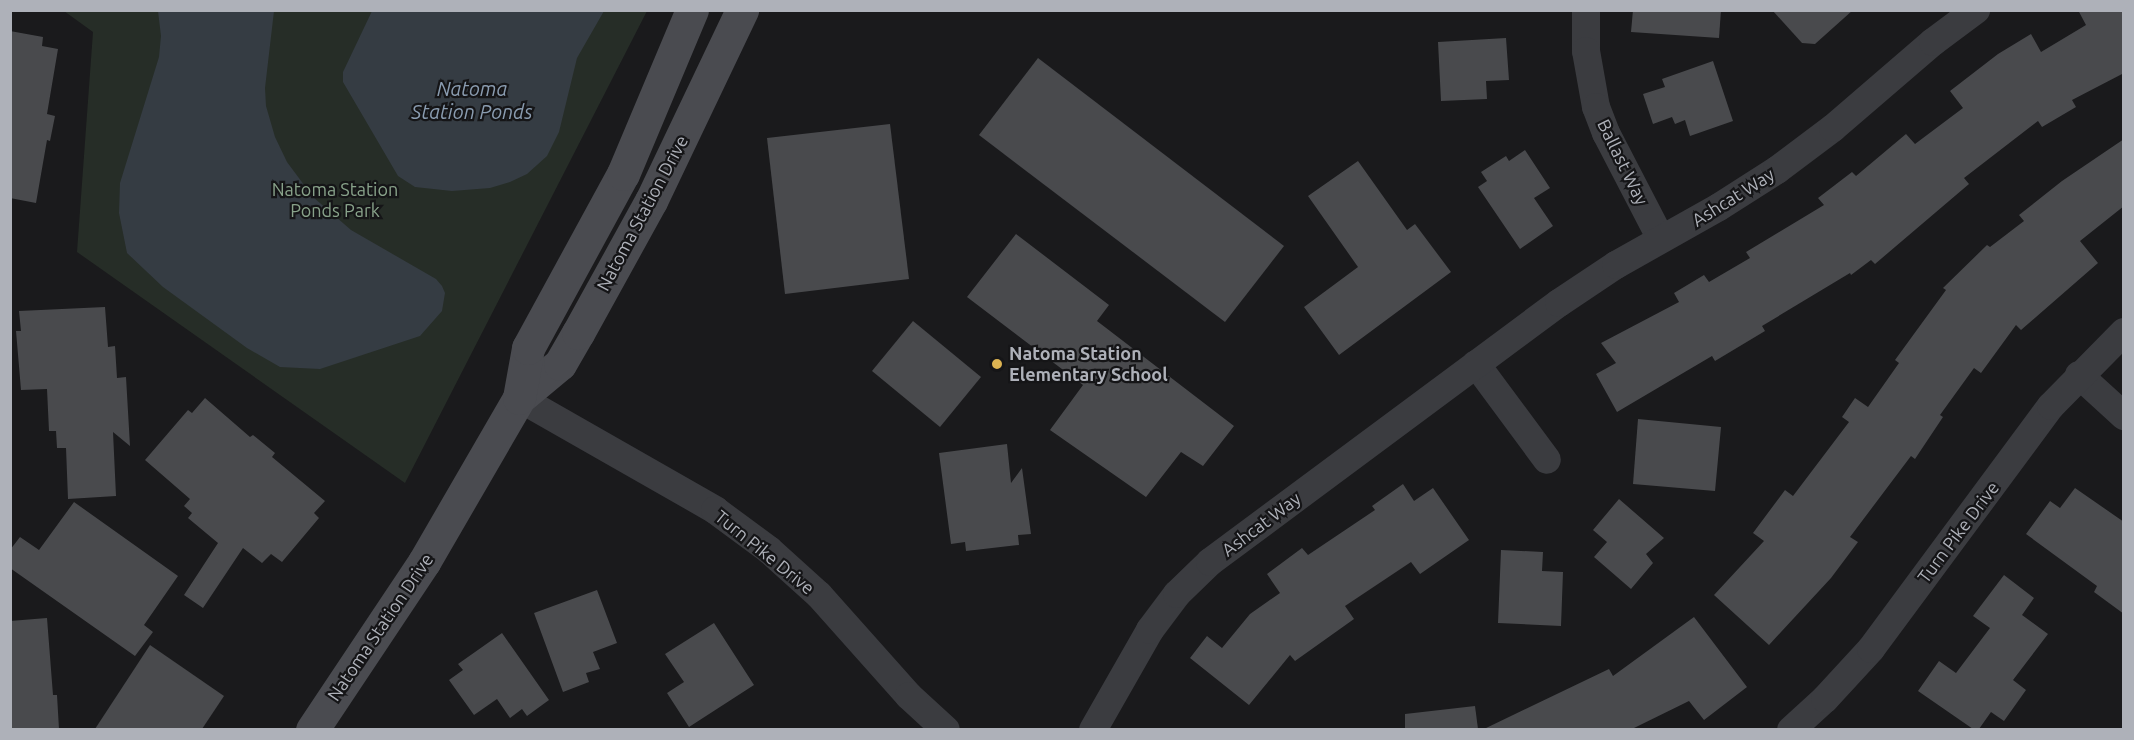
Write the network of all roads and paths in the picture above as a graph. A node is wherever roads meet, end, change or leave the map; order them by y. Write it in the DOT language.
graph roads {
  1 [pos="692,10"];
  2 [pos="741,10"];
  3 [pos="1586,10"];
  4 [pos="1976,10"];
  5 [pos="1661,239"];
  6 [pos="2124,332"];
  7 [pos="1476,364"];
  8 [pos="2079,375"];
  9 [pos="519,398"];
  10 [pos="2124,416"];
  11 [pos="1547,460"];
  12 [pos="312,729"];
  13 [pos="946,729"];
  14 [pos="1093,729"];
  15 [pos="1791,729"];
  1 -- 9 [label="street, Natoma Station Drive"];
  2 -- 9 [label="street, Natoma Station Drive"];
  3 -- 5 [label="street, Ballast Way"];
  4 -- 5 [label="street, Ashcat Way"];
  5 -- 7 [label="street, Ashcat Way"];
  6 -- 8 [label="street, Turn Pike Drive"];
  7 -- 11 [label="street"];
  7 -- 14 [label="street, Ashcat Way"];
  8 -- 10 [label="street"];
  8 -- 15 [label="street, Turn Pike Drive"];
  9 -- 12 [label="street, Natoma Station Drive"];
  9 -- 13 [label="street, Turn Pike Drive"];
}
